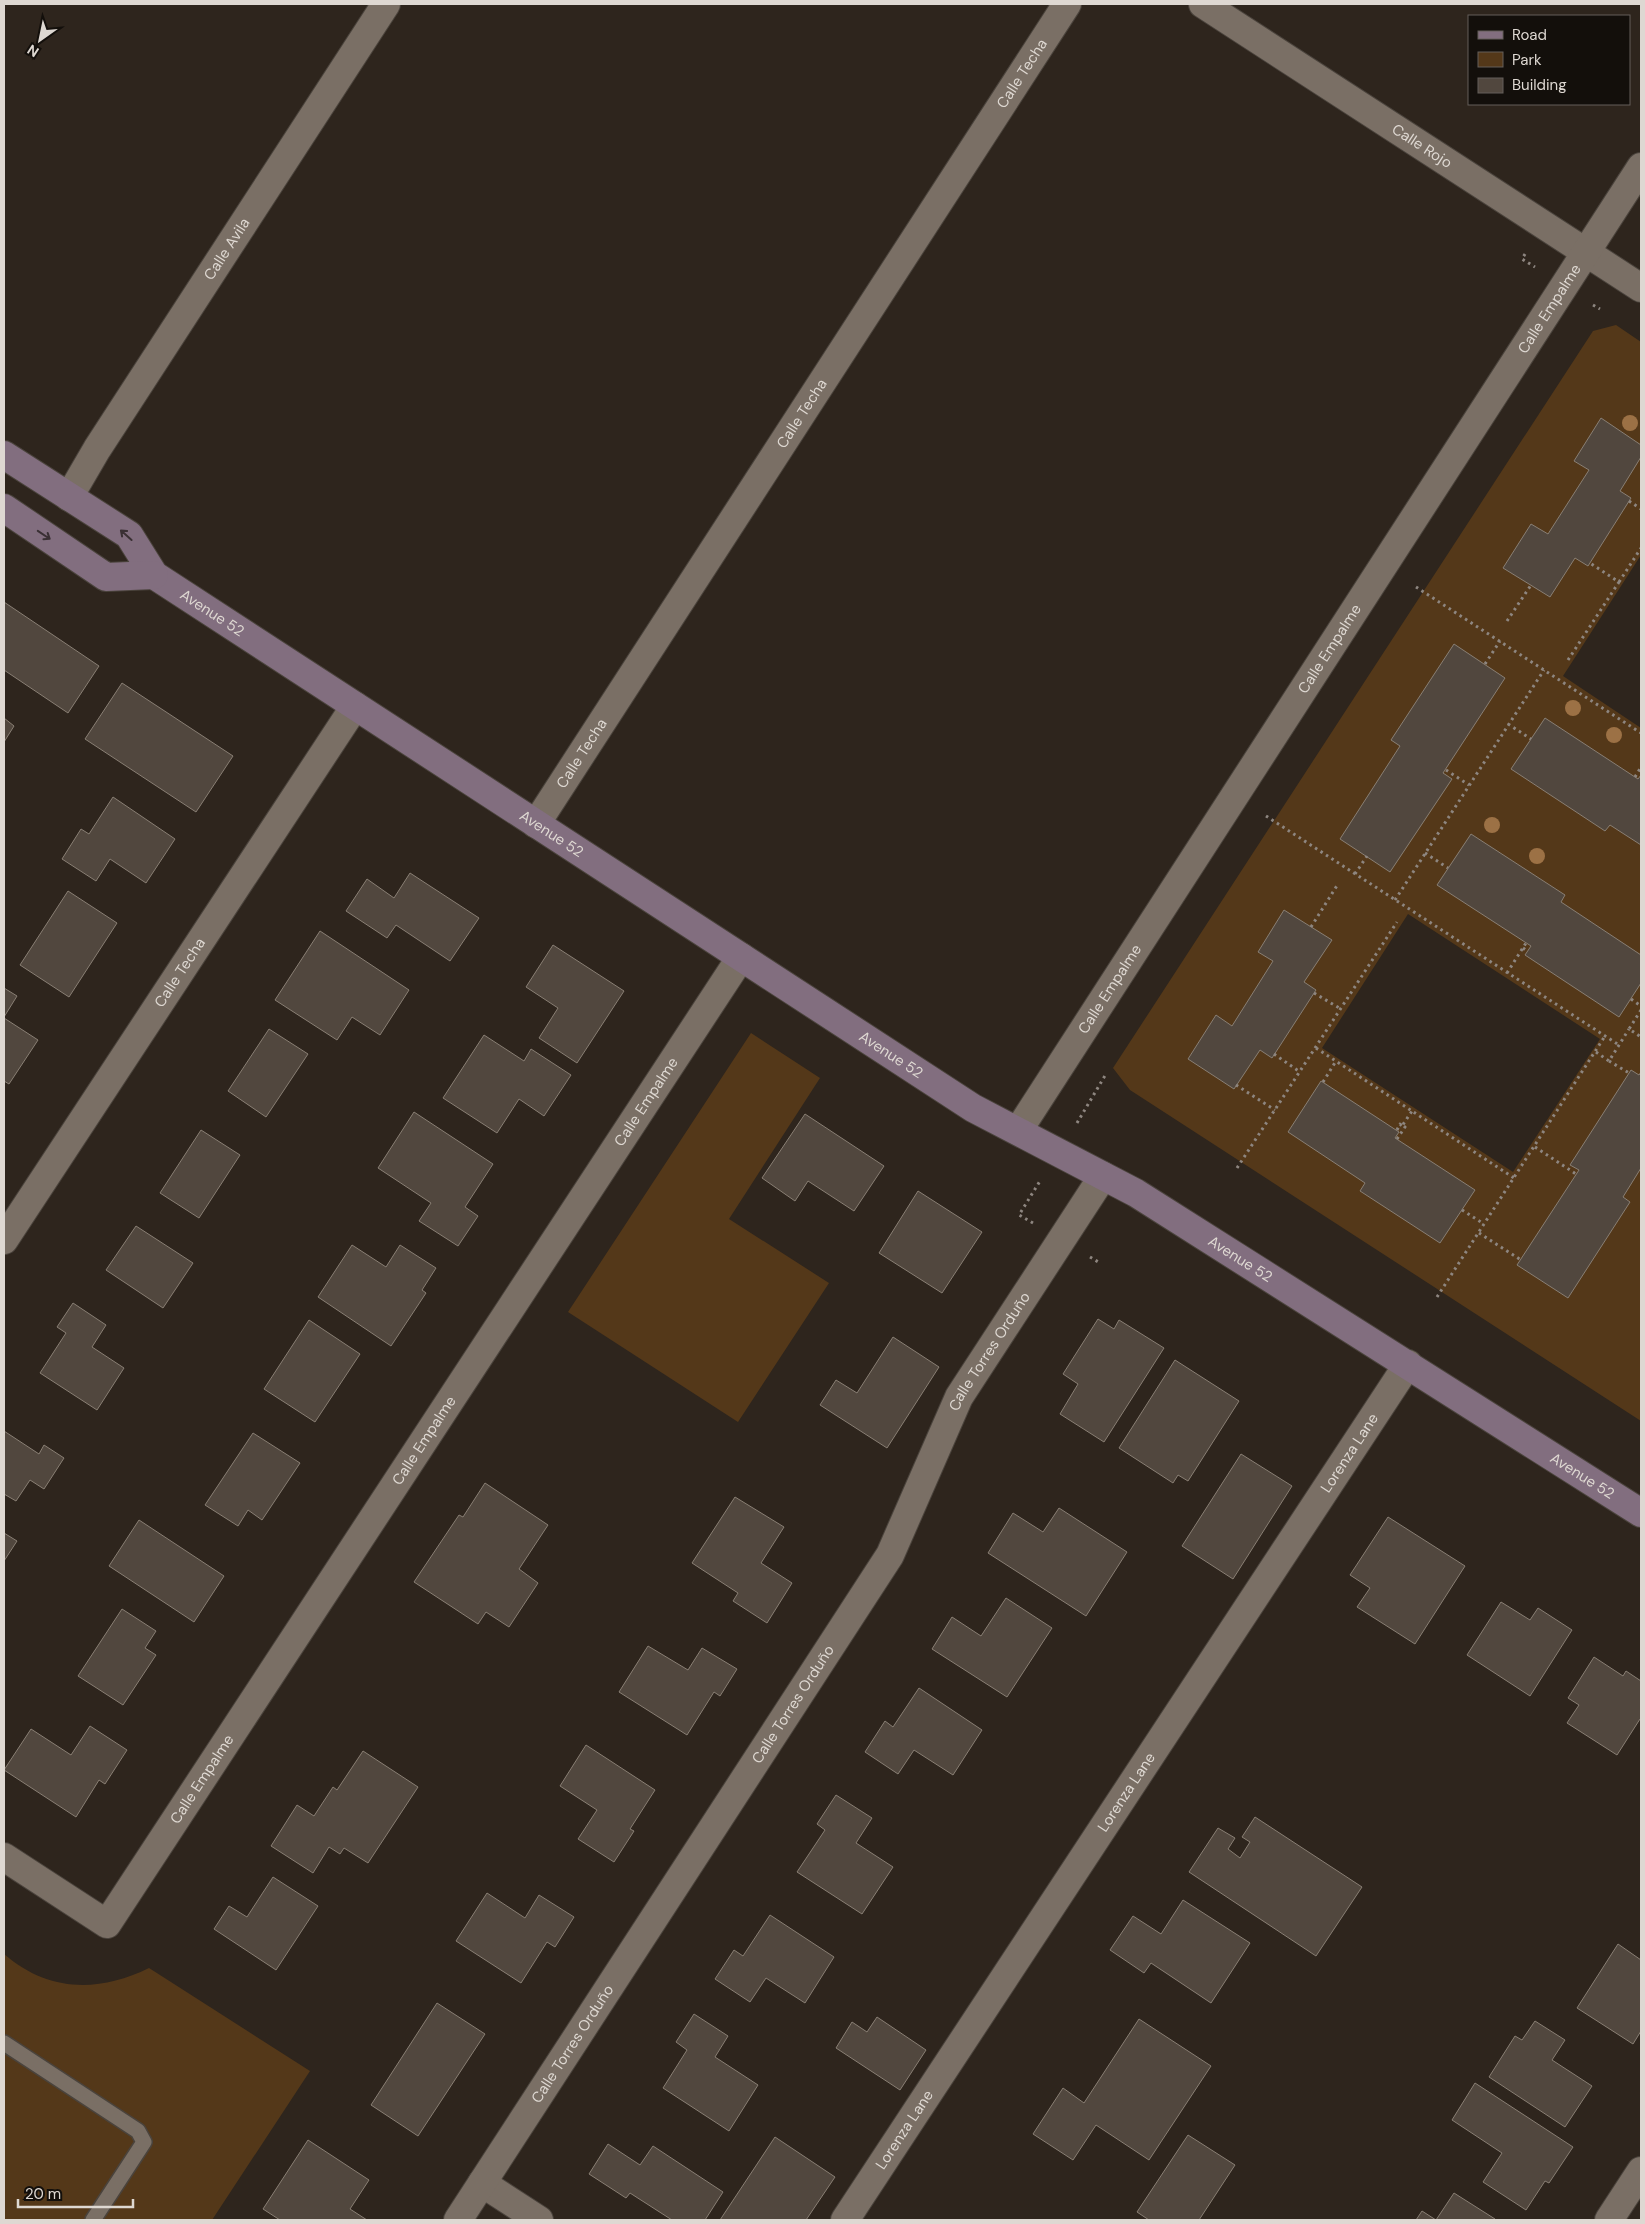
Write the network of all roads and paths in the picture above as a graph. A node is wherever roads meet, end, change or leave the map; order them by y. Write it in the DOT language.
graph roads {
  1 [pos="386,4"];
  2 [pos="1067,4"];
  3 [pos="1203,4"];
  4 [pos="1641,167"];
  5 [pos="1586,252"];
  6 [pos="1641,288"];
  7 [pos="4,455"];
  8 [pos="69,497"];
  9 [pos="1629,501"];
  10 [pos="4,508"];
  11 [pos="1641,509"];
  12 [pos="1641,548"];
  13 [pos="1590,563"];
  14 [pos="154,575"];
  15 [pos="1619,582"];
  16 [pos="1531,585"];
  17 [pos="1416,587"];
  18 [pos="1507,621"];
  19 [pos="1500,641"];
  20 [pos="1568,660"];
  21 [pos="1485,664"];
  22 [pos="1544,670"];
  23 [pos="355,706"];
  24 [pos="1508,724"];
  25 [pos="1641,733"];
  26 [pos="1531,739"];
  27 [pos="1641,767"];
  28 [pos="1446,770"];
  29 [pos="1640,773"];
  30 [pos="1635,777"];
  31 [pos="1469,785"];
  32 [pos="1266,816"];
  33 [pos="536,824"];
  34 [pos="1425,853"];
  35 [pos="1366,856"];
  36 [pos="1448,868"];
  37 [pos="1355,874"];
  38 [pos="1338,884"];
  39 [pos="1395,900"];
  40 [pos="1397,922"];
  41 [pos="1311,927"];
  42 [pos="1526,943"];
  43 [pos="1523,948"];
  44 [pos="1528,951"];
  45 [pos="742,957"];
  46 [pos="1507,973"];
  47 [pos="1314,993"];
  48 [pos="1631,999"];
  49 [pos="1641,1006"];
  50 [pos="1341,1009"];
  51 [pos="1641,1010"];
  52 [pos="1629,1029"];
  53 [pos="1605,1036"];
  54 [pos="1641,1037"];
  55 [pos="1619,1045"];
  56 [pos="1316,1048"];
  57 [pos="1596,1052"];
  58 [pos="1274,1054"];
  59 [pos="1609,1061"];
  60 [pos="1336,1062"];
  61 [pos="1300,1072"];
  62 [pos="1629,1073"];
  63 [pos="1324,1082"];
  64 [pos="1236,1085"];
  65 [pos="1275,1110"];
  66 [pos="1412,1111"];
  67 [pos="1402,1126"];
  68 [pos="1397,1130"];
  69 [pos="1018,1131"];
  70 [pos="1398,1139"];
  71 [pos="1535,1147"];
  72 [pos="1237,1168"];
  73 [pos="1576,1174"];
  74 [pos="1103,1176"];
  75 [pos="1514,1178"];
  76 [pos="1462,1210"];
  77 [pos="1484,1224"];
  78 [pos="1479,1233"];
  79 [pos="4,1240"];
  80 [pos="1520,1260"];
  81 [pos="1437,1298"];
  82 [pos="1408,1364"];
  83 [pos="1641,1513"];
  84 [pos="4,1857"];
  85 [pos="4,2043"];
  86 [pos="1641,2171"];
  87 [pos="482,2183"];
  88 [pos="93,2220"];
  89 [pos="458,2220"];
  90 [pos="539,2220"];
  91 [pos="845,2220"];
  92 [pos="1609,2220"];
  1 -- 8 [label="street, Calle Avila"];
  2 -- 33 [label="street, Calle Techa"];
  3 -- 5 [label="street, Calle Rojo"];
  4 -- 5 [label="street, Calle Empalme"];
  5 -- 6 [label="street, Calle Rojo"];
  5 -- 69 [label="street, Calle Empalme"];
  7 -- 8 [label="main road, Avenue 52"];
  14 -- 8 [label="main road, Avenue 52, one-way"];
  9 -- 11 [label="path"];
  10 -- 14 [label="main road, one-way"];
  12 -- 15 [label="path"];
  13 -- 15 [label="path"];
  14 -- 23 [label="main road, Avenue 52"];
  15 -- 20 [label="path"];
  16 -- 18 [label="path"];
  17 -- 19 [label="path"];
  19 -- 21 [label="path"];
  19 -- 22 [label="path"];
  22 -- 24 [label="path"];
  22 -- 25 [label="path"];
  23 -- 33 [label="main road, Avenue 52"];
  23 -- 79 [label="street, Calle Techa"];
  24 -- 26 [label="path"];
  24 -- 31 [label="path"];
  27 -- 29 [label="path"];
  28 -- 31 [label="path"];
  29 -- 30 [label="path"];
  31 -- 34 [label="path"];
  32 -- 37 [label="path"];
  33 -- 45 [label="main road, Avenue 52"];
  34 -- 36 [label="path"];
  34 -- 39 [label="path"];
  35 -- 37 [label="path"];
  37 -- 39 [label="path"];
  38 -- 41 [label="path"];
  39 -- 46 [label="path"];
  40 -- 50 [label="path"];
  42 -- 43 [label="path"];
  43 -- 44 [label="path"];
  43 -- 46 [label="path"];
  45 -- 69 [label="main road, Avenue 52"];
  45 -- 84 [label="street, Calle Empalme"];
  46 -- 53 [label="path"];
  47 -- 50 [label="path"];
  48 -- 49 [label="path"];
  50 -- 56 [label="path"];
  51 -- 52 [label="path"];
  52 -- 54 [label="path"];
  52 -- 55 [label="path"];
  53 -- 55 [label="path"];
  53 -- 57 [label="path"];
  55 -- 59 [label="path"];
  56 -- 60 [label="path"];
  56 -- 61 [label="path"];
  57 -- 59 [label="path"];
  57 -- 71 [label="path"];
  58 -- 61 [label="path"];
  59 -- 62 [label="path"];
  60 -- 63 [label="path"];
  60 -- 66 [label="path"];
  61 -- 65 [label="path"];
  64 -- 65 [label="path"];
  65 -- 72 [label="path"];
  66 -- 67 [label="path"];
  66 -- 75 [label="path"];
  67 -- 68 [label="path"];
  67 -- 70 [label="path"];
  69 -- 74 [label="main road, Avenue 52"];
  71 -- 73 [label="path"];
  71 -- 75 [label="path"];
  74 -- 82 [label="main road, Avenue 52"];
  74 -- 87 [label="street, Calle Torres Orduño"];
  75 -- 77 [label="path"];
  76 -- 77 [label="path"];
  77 -- 78 [label="path"];
  78 -- 80 [label="path"];
  78 -- 81 [label="path"];
  82 -- 83 [label="main road, Avenue 52"];
  82 -- 91 [label="street, Lorenza Lane"];
  85 -- 88 [label="lane"];
  86 -- 92 [label="street"];
  87 -- 89 [label="street, Calle Torres Orduño"];
  87 -- 90 [label="street"];
}
